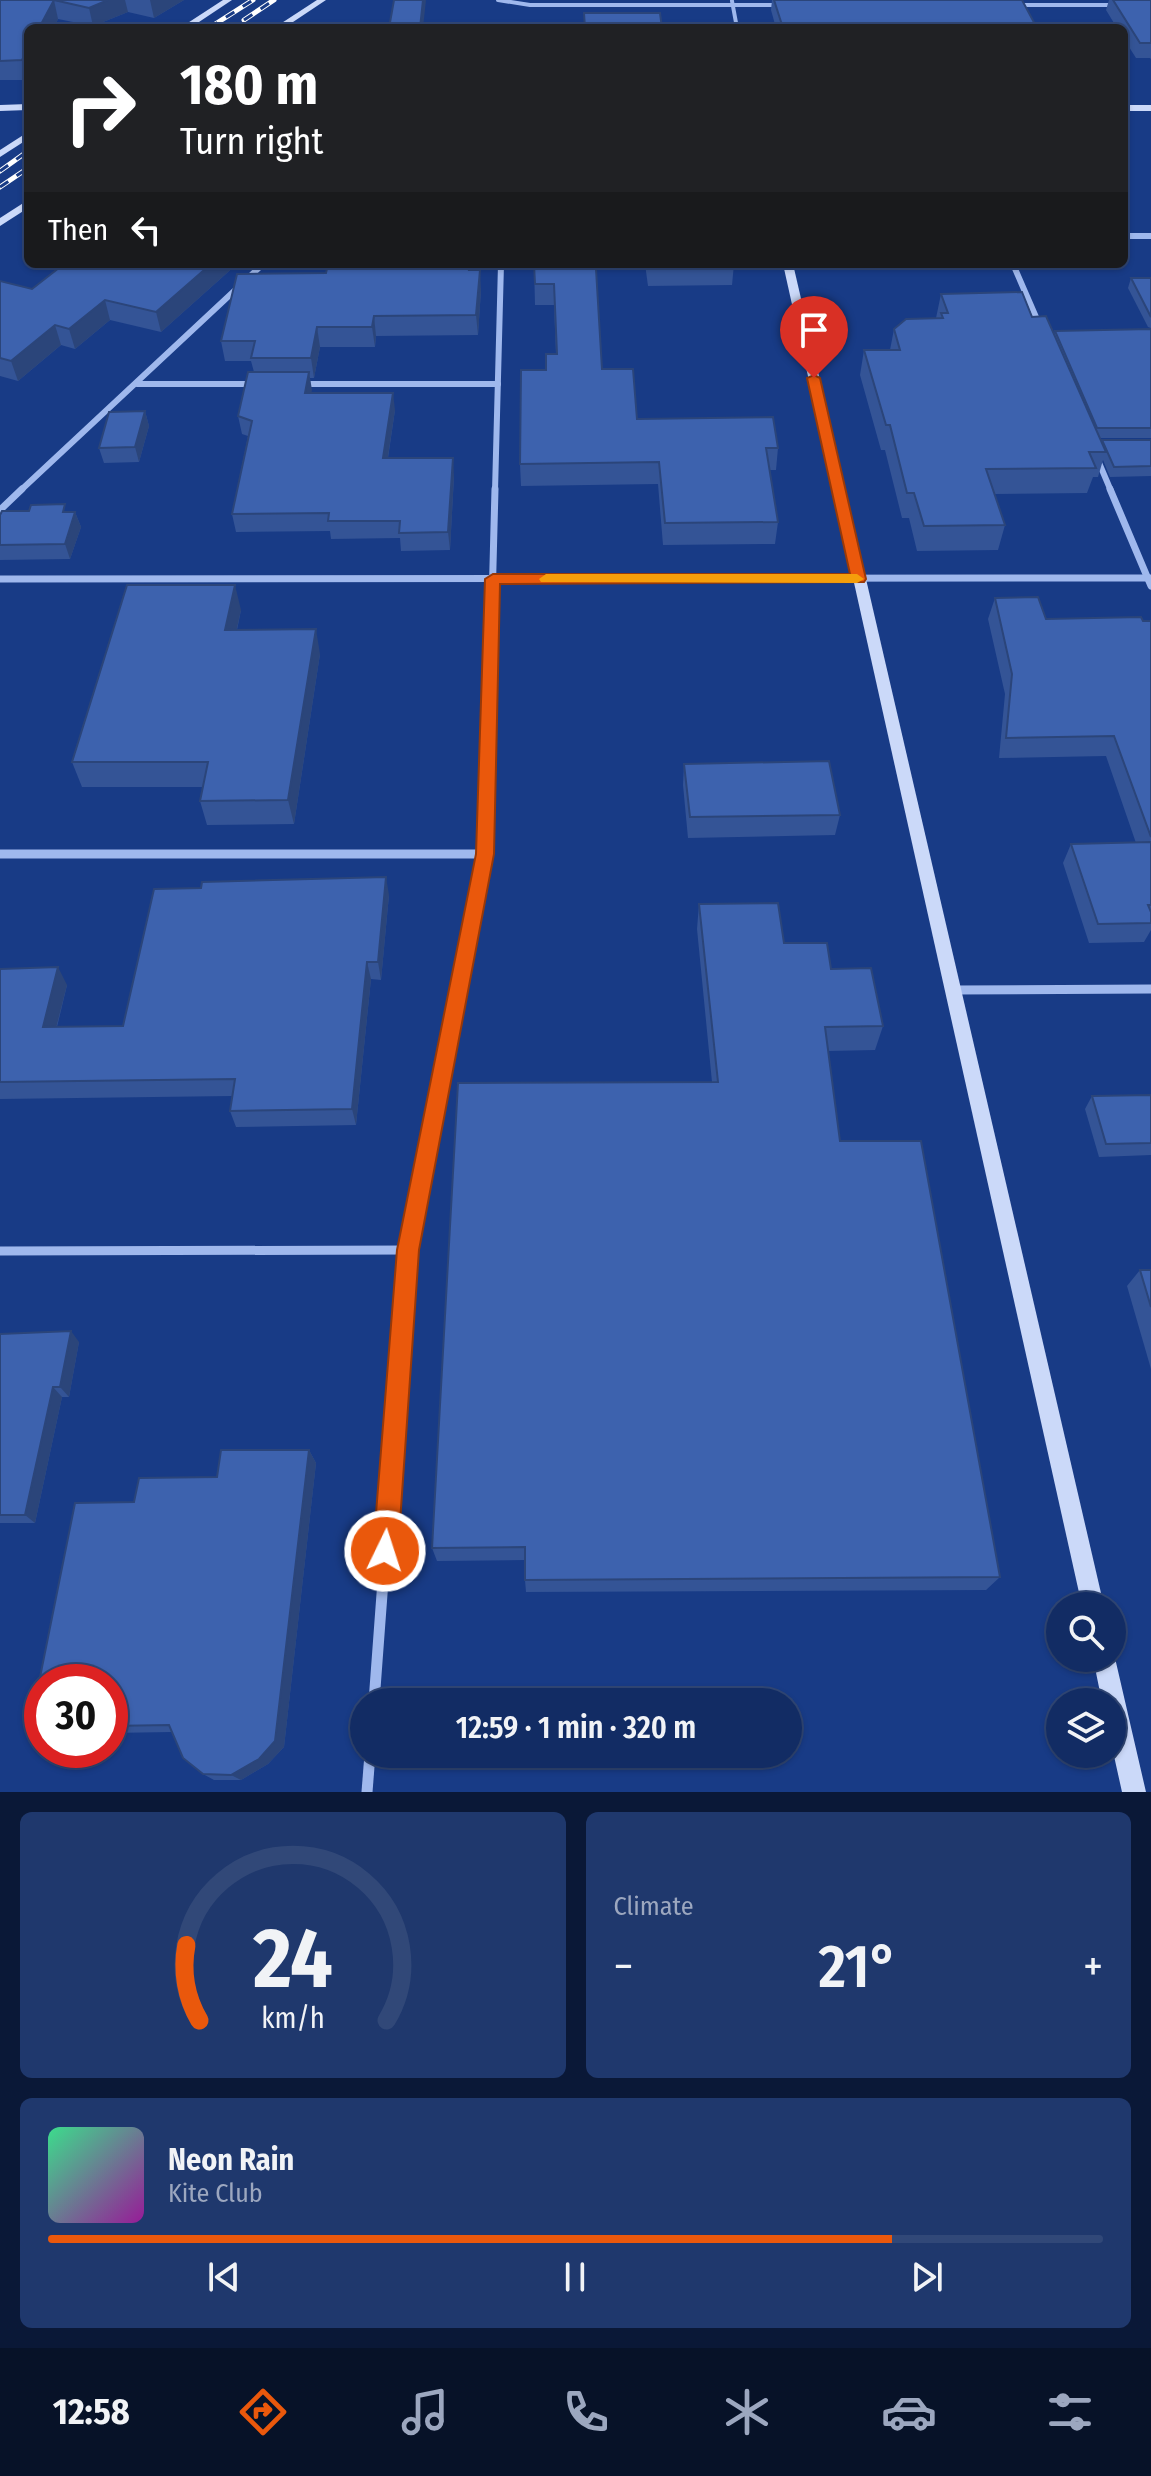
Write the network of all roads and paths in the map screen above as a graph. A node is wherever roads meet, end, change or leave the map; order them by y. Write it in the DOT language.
graph roads {
  1 [pos="228,0"];
  2 [pos="322,0"];
  3 [pos="498,0"];
  4 [pos="733,2"];
  5 [pos="1034,2"];
  6 [pos="797,5"];
  7 [pos="1003,5"];
  8 [pos="1122,5"];
  9 [pos="190,24"];
  10 [pos="284,24"];
  11 [pos="736,24"];
  12 [pos="24,107"];
  13 [pos="0,108"];
  14 [pos="1128,108"];
  15 [pos="1151,108"];
  16 [pos="24,138"];
  17 [pos="0,154"];
  18 [pos="24,206"];
  19 [pos="0,223"];
  20 [pos="1128,236"];
  21 [pos="1151,236"];
  22 [pos="259,268"];
  23 [pos="501,268"];
  24 [pos="789,268"];
  25 [pos="1015,268"];
  26 [pos="1043,333"];
  27 [pos="137,384"];
  28 [pos="263,384"];
  29 [pos="294,384"];
  30 [pos="498,384"];
  31 [pos="1091,444"];
  32 [pos="0,510"];
  33 [pos="0,579"];
  34 [pos="493,579"];
  35 [pos="859,579"];
  36 [pos="1150,581"];
  37 [pos="0,854"];
  38 [pos="485,854"];
  39 [pos="1151,989"];
  40 [pos="954,990"];
  41 [pos="408,1250"];
  42 [pos="0,1251"];
  43 [pos="1090,1592"];
  44 [pos="1107,1672"];
  45 [pos="375,1688"];
  46 [pos="369,1768"];
  47 [pos="367,1792"];
  48 [pos="1134,1792"];
  1 -- 9 [label="street"];
  2 -- 10 [label="street"];
  3 -- 4 [label="street"];
  4 -- 6 [label="street"];
  4 -- 11 [label="street"];
  5 -- 7 [label="street"];
  5 -- 8 [label="street"];
  12 -- 13 [label="street"];
  14 -- 15 [label="street"];
  16 -- 17 [label="street"];
  18 -- 19 [label="street"];
  20 -- 21 [label="street"];
  22 -- 27 [label="street"];
  23 -- 30 [label="street"];
  24 -- 35 [label="street"];
  25 -- 26 [label="street"];
  27 -- 28 [label="street"];
  27 -- 32 [label="street"];
  29 -- 30 [label="street"];
  30 -- 34 [label="street"];
  31 -- 36 [label="street"];
  33 -- 34 [label="street"];
  34 -- 35 [label="street"];
  34 -- 38 [label="street"];
  35 -- 36 [label="street"];
  35 -- 40 [label="street"];
  37 -- 38 [label="street"];
  38 -- 41 [label="street"];
  39 -- 40 [label="street"];
  40 -- 43 [label="street"];
  41 -- 42 [label="street"];
  41 -- 45 [label="street"];
  44 -- 48 [label="street"];
  46 -- 47 [label="street"];
}
